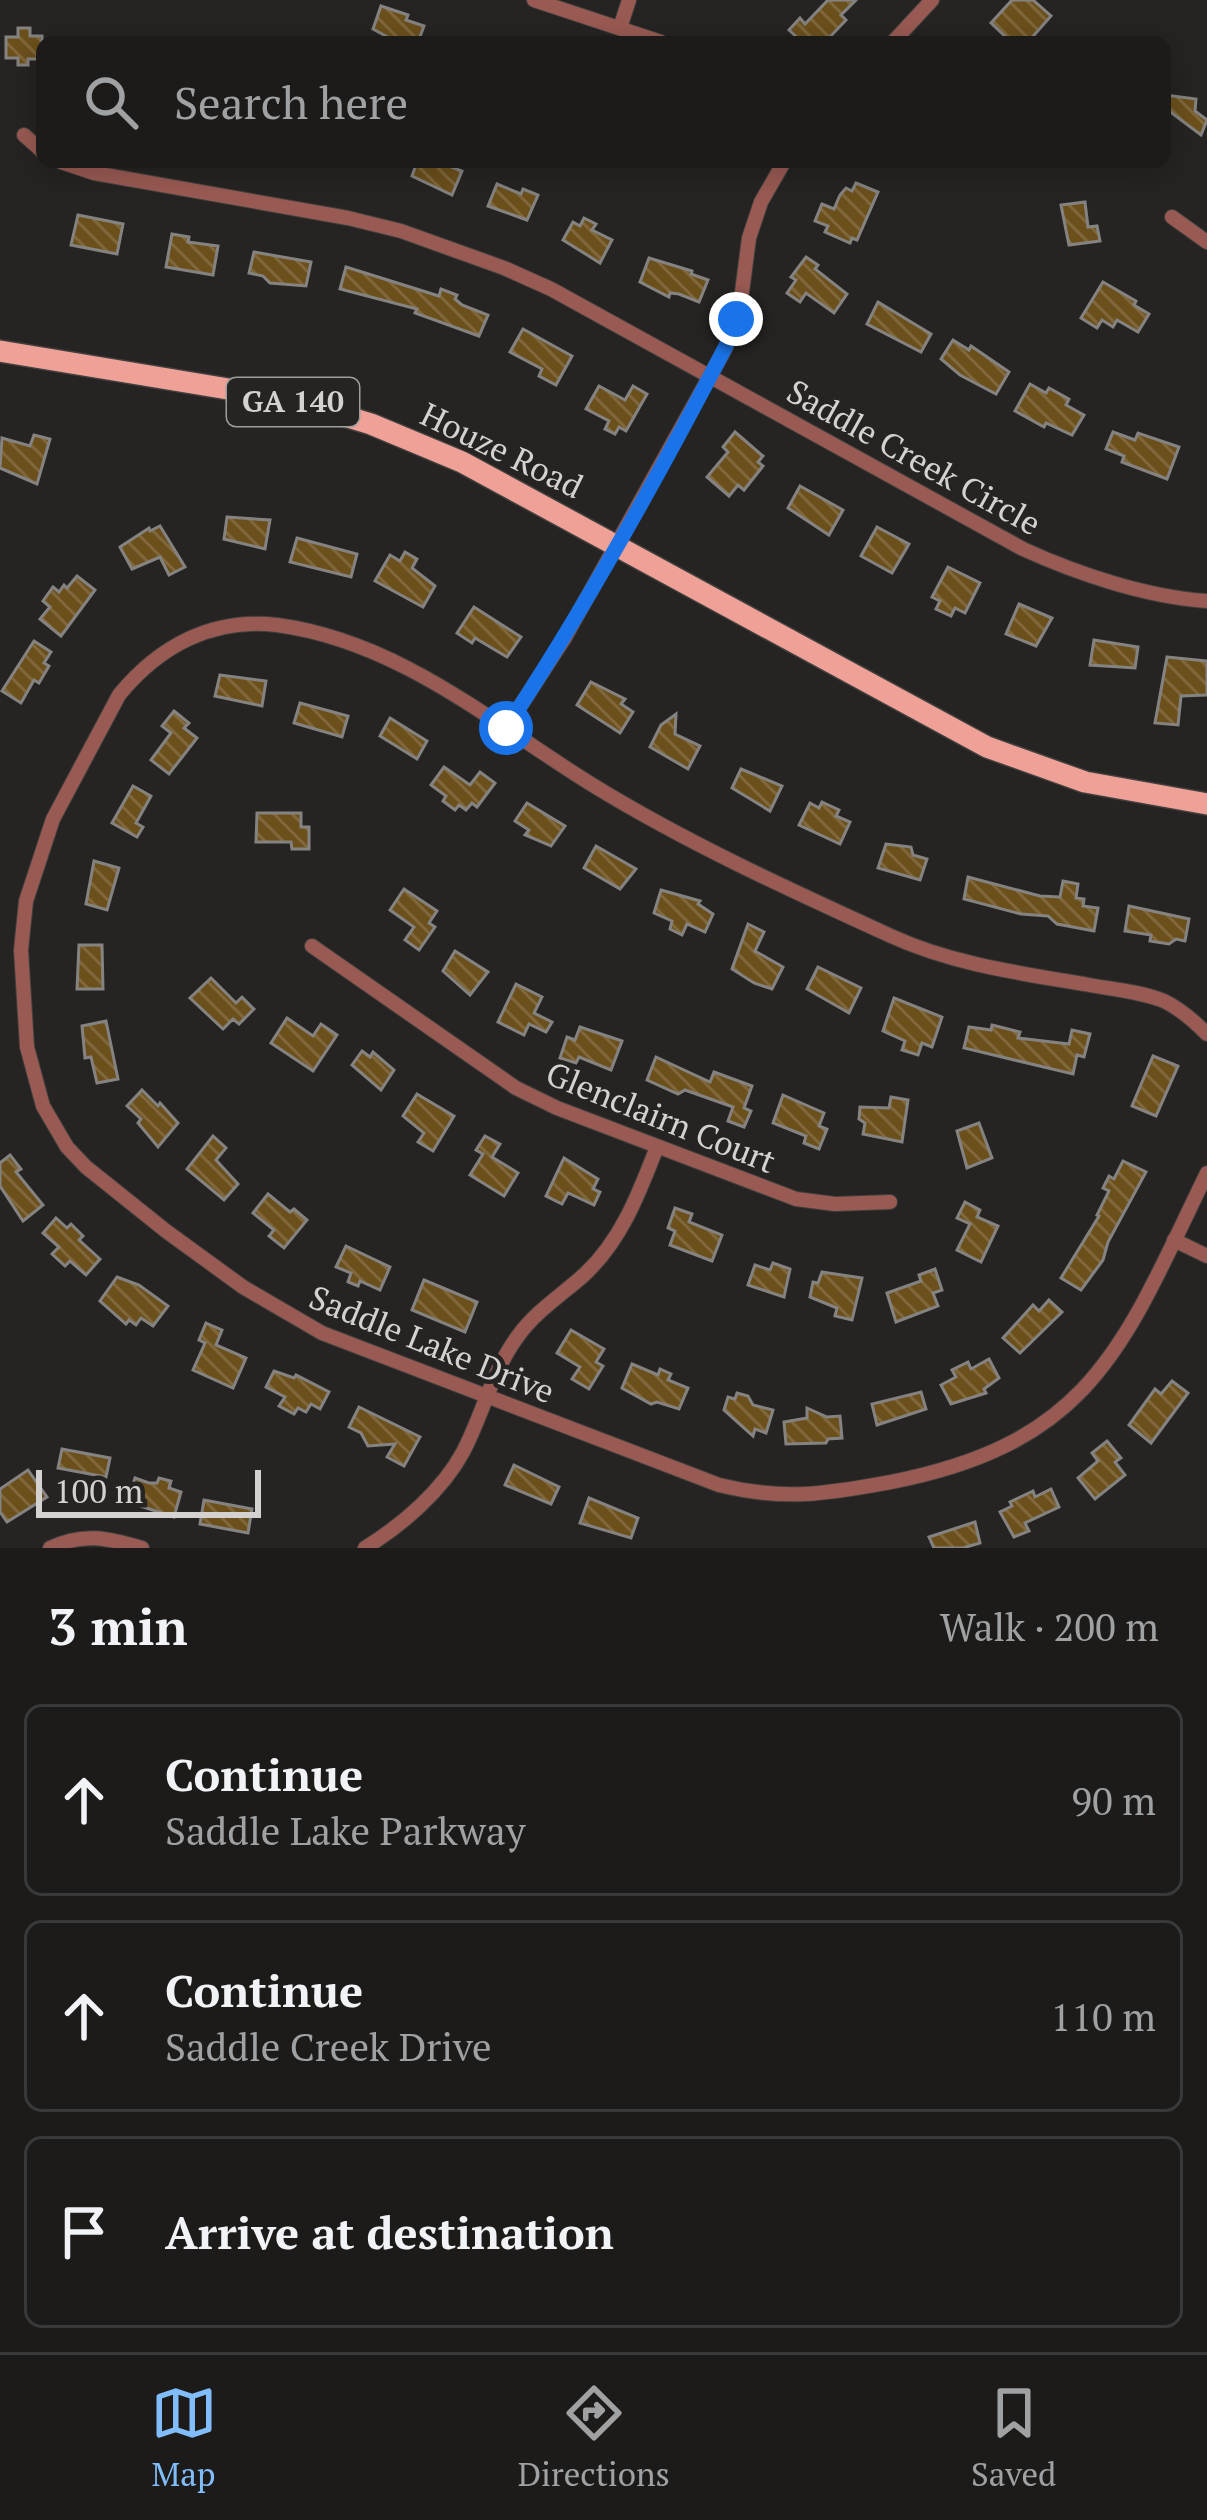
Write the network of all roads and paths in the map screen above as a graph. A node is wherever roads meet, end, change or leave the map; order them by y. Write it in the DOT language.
graph roads {
  1 [pos="534,0"];
  2 [pos="628,0"];
  3 [pos="932,0"];
  4 [pos="620,28"];
  5 [pos="643,36"];
  6 [pos="899,36"];
  7 [pos="24,135"];
  8 [pos="36,146"];
  9 [pos="79,168"];
  10 [pos="781,168"];
  11 [pos="1172,218"];
  12 [pos="1207,242"];
  13 [pos="0,351"];
  14 [pos="710,376"];
  15 [pos="618,545"];
  16 [pos="1207,601"];
  17 [pos="506,728"];
  18 [pos="1207,804"];
  19 [pos="312,946"];
  20 [pos="1207,1034"];
  21 [pos="657,1147"];
  22 [pos="1207,1173"];
  23 [pos="890,1202"];
  24 [pos="1174,1240"];
  25 [pos="1207,1256"];
  26 [pos="485,1398"];
  27 [pos="50,1548"];
  28 [pos="142,1548"];
  29 [pos="365,1548"];
  1 -- 4 [label="street"];
  2 -- 4 [label="street"];
  3 -- 6 [label="street"];
  4 -- 5 [label="street"];
  7 -- 8 [label="street"];
  9 -- 14 [label="street, Saddle Creek Circle"];
  10 -- 14 [label="street"];
  11 -- 12 [label="street"];
  13 -- 15 [label="main road, Houze Road / GA 140"];
  14 -- 15 [label="street"];
  14 -- 16 [label="street, Saddle Creek Circle"];
  15 -- 17 [label="street"];
  15 -- 18 [label="main road, Houze Road / GA 140"];
  17 -- 20 [label="street, Saddle Lake Drive"];
  17 -- 26 [label="street, Saddle Lake Drive"];
  19 -- 21 [label="street, Glenclairn Court"];
  21 -- 23 [label="street, Glenclairn Court"];
  21 -- 26 [label="street"];
  22 -- 24 [label="street, Saddle Lake Drive"];
  24 -- 25 [label="street"];
  24 -- 26 [label="street, Saddle Lake Drive"];
  26 -- 29 [label="street"];
  27 -- 28 [label="street"];
}
